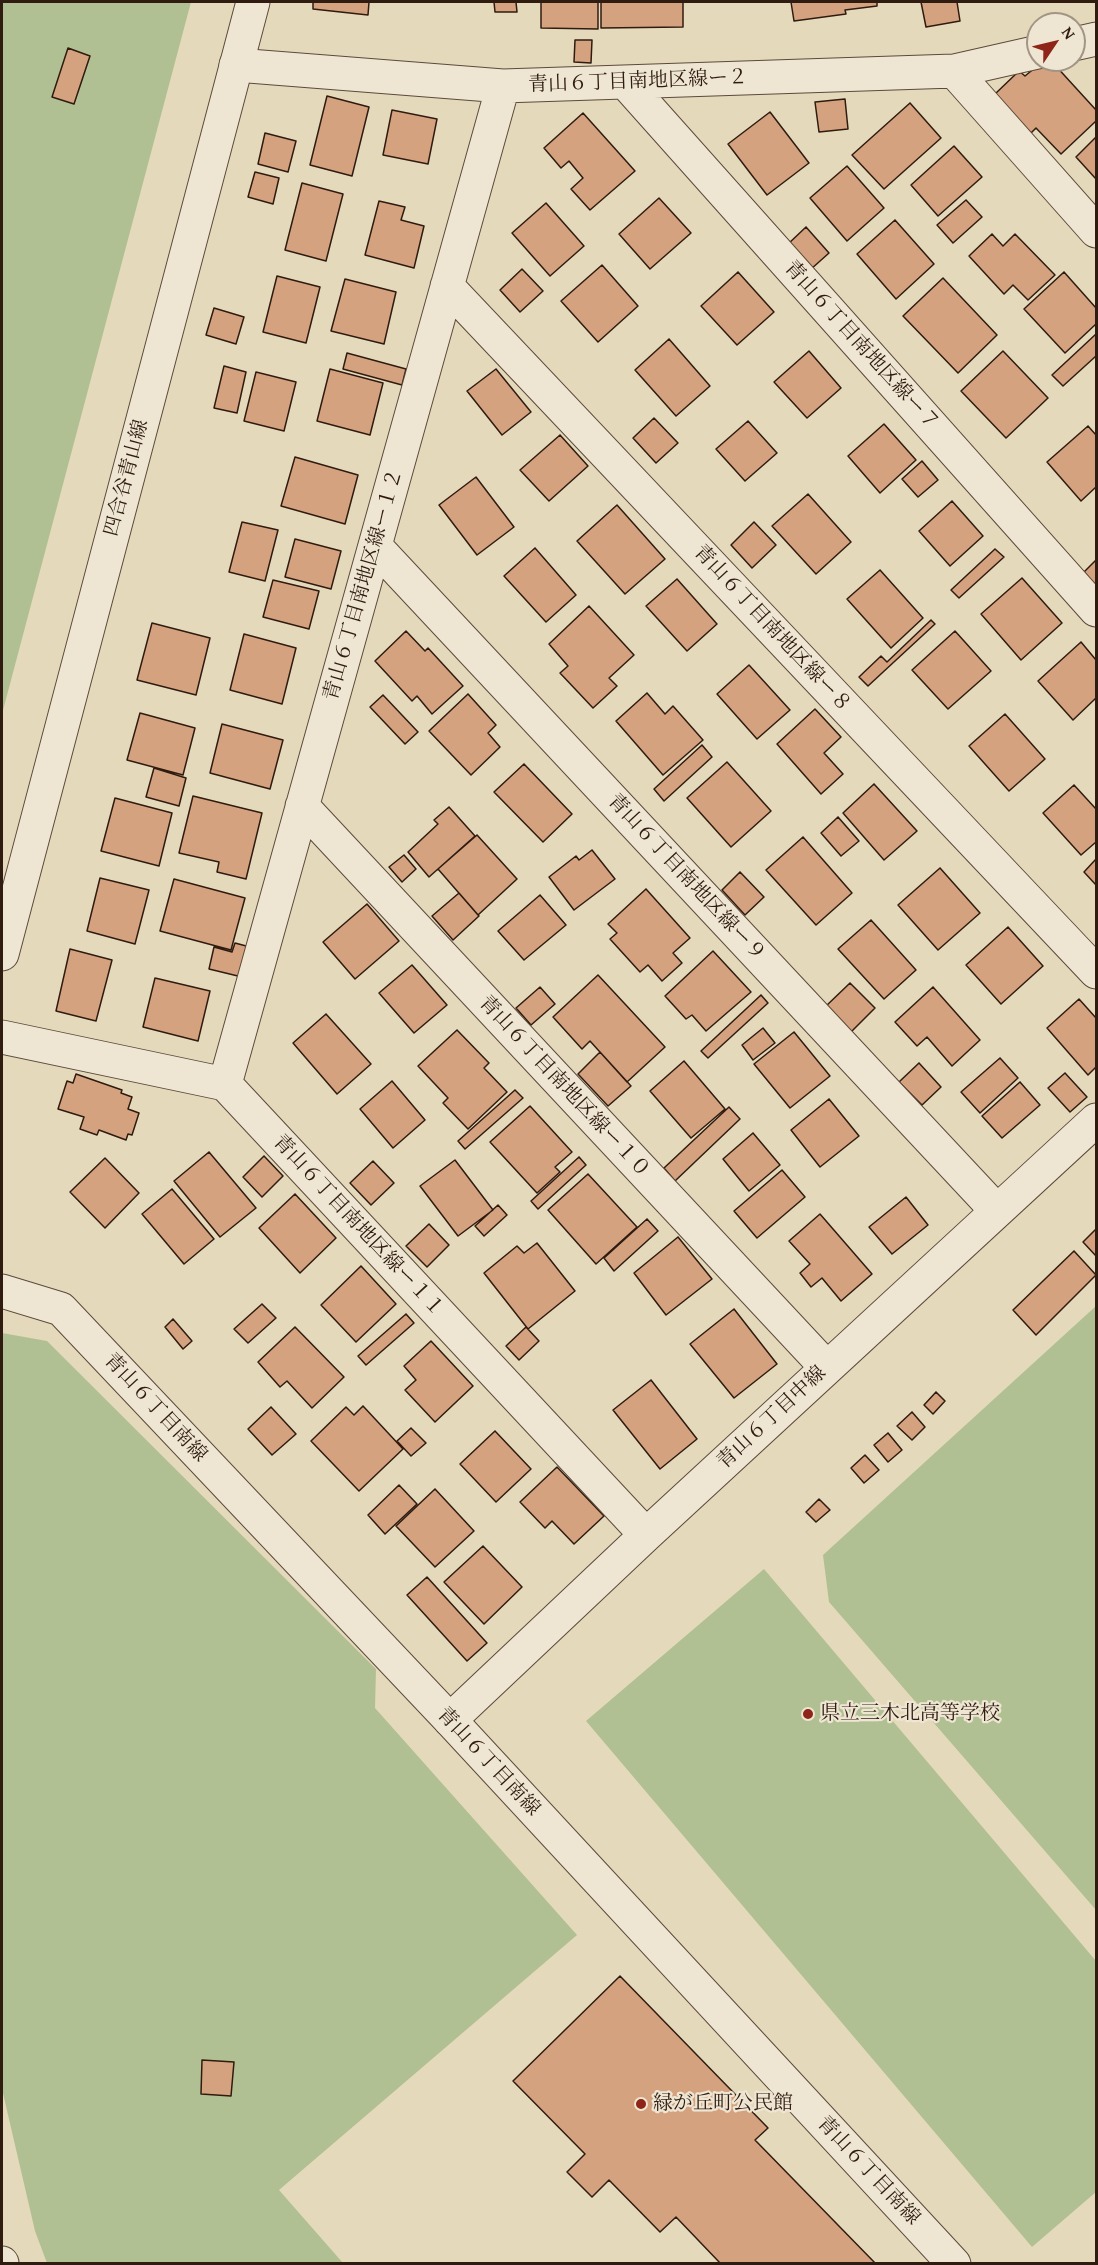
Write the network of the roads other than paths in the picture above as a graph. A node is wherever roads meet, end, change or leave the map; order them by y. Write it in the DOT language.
graph roads {
  1 [pos="253,2"];
  2 [pos="1026,55"];
  3 [pos="236,65"];
  4 [pos="954,71"];
  5 [pos="625,82"];
  6 [pos="502,86"];
  7 [pos="1096,231"];
  8 [pos="447,286"];
  9 [pos="375,546"];
  10 [pos="1096,610"];
  11 [pos="302,806"];
  12 [pos="2,954"];
  13 [pos="1096,972"];
  14 [pos="2,1037"];
  15 [pos="225,1084"];
  16 [pos="1096,1119"];
  17 [pos="997,1211"];
  18 [pos="2,1291"];
  19 [pos="827,1368"];
  20 [pos="646,1535"];
  21 [pos="450,1720"];
  22 [pos="954,2264"];
  1 -- 3 [label="street, 四合谷青山線"];
  2 -- 4 [label="street, 青山６丁目南地区線ー２"];
  3 -- 6 [label="street, 青山６丁目南地区線ー２"];
  3 -- 12 [label="street, 四合谷青山線"];
  4 -- 5 [label="street, 青山６丁目南地区線ー２"];
  4 -- 7 [label="street"];
  5 -- 6 [label="street, 青山６丁目南地区線ー２"];
  5 -- 10 [label="street, 青山６丁目南地区線ー７"];
  6 -- 8 [label="street, 青山６丁目南地区線ー１２"];
  8 -- 9 [label="street, 青山６丁目南地区線ー１２"];
  8 -- 13 [label="street, 青山６丁目南地区線ー８"];
  9 -- 11 [label="street, 青山６丁目南地区線ー１２"];
  9 -- 17 [label="street, 青山６丁目南地区線ー９"];
  11 -- 15 [label="street, 青山６丁目南地区線ー１２"];
  11 -- 19 [label="street, 青山６丁目南地区線ー１０"];
  14 -- 15 [label="street"];
  15 -- 20 [label="street, 青山６丁目南地区線ー１１"];
  16 -- 17 [label="street, 青山６丁目中線"];
  17 -- 19 [label="street, 青山６丁目中線"];
  18 -- 21 [label="street, 青山６丁目南線"];
  19 -- 20 [label="street, 青山６丁目中線"];
  20 -- 21 [label="street, 青山６丁目中線"];
  21 -- 22 [label="street, 青山６丁目南線"];
}
